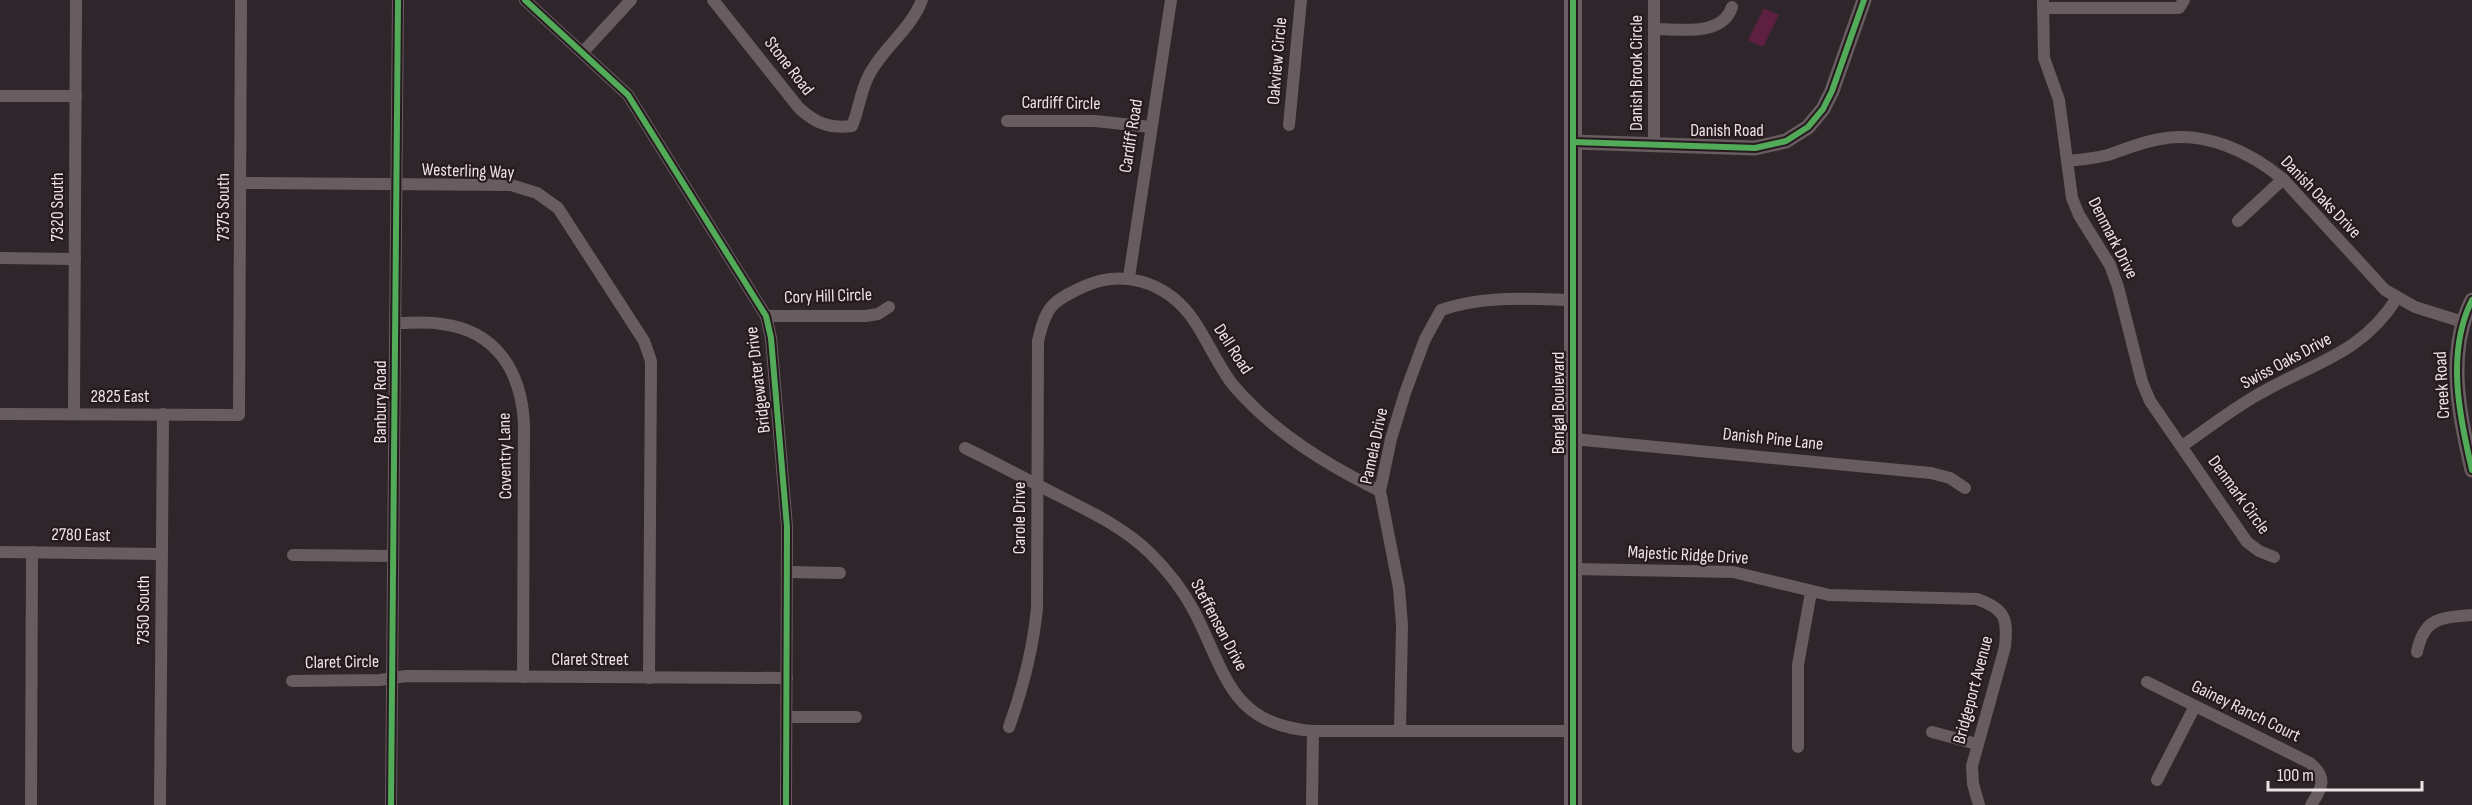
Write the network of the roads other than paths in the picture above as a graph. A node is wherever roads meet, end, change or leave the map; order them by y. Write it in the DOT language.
graph roads {
  1 [pos="76,0"];
  2 [pos="241,0"];
  3 [pos="398,0"];
  4 [pos="525,0"];
  5 [pos="631,0"];
  6 [pos="714,0"];
  7 [pos="922,0"];
  8 [pos="1171,0"];
  9 [pos="1301,0"];
  10 [pos="1573,0"];
  11 [pos="1654,0"];
  12 [pos="1864,0"];
  13 [pos="2184,0"];
  14 [pos="2043,4"];
  15 [pos="1732,7"];
  16 [pos="1654,29"];
  17 [pos="583,52"];
  18 [pos="0,96"];
  19 [pos="76,96"];
  20 [pos="1007,121"];
  21 [pos="1289,125"];
  22 [pos="1151,127"];
  23 [pos="1573,142"];
  24 [pos="1654,145"];
  25 [pos="2067,161"];
  26 [pos="2283,179"];
  27 [pos="241,183"];
  28 [pos="396,184"];
  29 [pos="2238,221"];
  30 [pos="0,258"];
  31 [pos="75,259"];
  32 [pos="1129,277"];
  33 [pos="2397,298"];
  34 [pos="1573,300"];
  35 [pos="2472,300"];
  36 [pos="889,307"];
  37 [pos="1049,307"];
  38 [pos="766,316"];
  39 [pos="2463,322"];
  40 [pos="395,323"];
  41 [pos="0,414"];
  42 [pos="74,414"];
  43 [pos="163,414"];
  44 [pos="239,415"];
  45 [pos="1573,439"];
  46 [pos="2182,446"];
  47 [pos="965,448"];
  48 [pos="2472,470"];
  49 [pos="1037,485"];
  50 [pos="1965,488"];
  51 [pos="1380,491"];
  52 [pos="0,552"];
  53 [pos="32,552"];
  54 [pos="162,554"];
  55 [pos="293,555"];
  56 [pos="393,556"];
  57 [pos="2274,557"];
  58 [pos="1574,569"];
  59 [pos="788,572"];
  60 [pos="840,573"];
  61 [pos="1811,592"];
  62 [pos="1977,599"];
  63 [pos="2472,615"];
  64 [pos="2417,652"];
  65 [pos="523,677"];
  66 [pos="392,678"];
  67 [pos="649,678"];
  68 [pos="787,678"];
  69 [pos="292,681"];
  70 [pos="2147,682"];
  71 [pos="2195,706"];
  72 [pos="787,717"];
  73 [pos="856,717"];
  74 [pos="1009,727"];
  75 [pos="1312,730"];
  76 [pos="1400,730"];
  77 [pos="1574,731"];
  78 [pos="1932,732"];
  79 [pos="1977,744"];
  80 [pos="1798,747"];
  81 [pos="2157,780"];
  82 [pos="31,805"];
  83 [pos="160,805"];
  84 [pos="392,805"];
  85 [pos="786,805"];
  86 [pos="1312,805"];
  87 [pos="1573,805"];
  88 [pos="1979,805"];
  89 [pos="2311,805"];
  1 -- 19 [label="street, 7320 South"];
  2 -- 27 [label="street, 7375 South"];
  3 -- 28 [label="street, Banbury Road"];
  4 -- 17 [label="street, Bridgewater Drive"];
  5 -- 17 [label="street"];
  6 -- 7 [label="street, Stone Road"];
  8 -- 22 [label="street, Cardiff Road"];
  9 -- 21 [label="street, Oakview Circle"];
  10 -- 23 [label="main road, Bengal Boulevard"];
  11 -- 16 [label="street, Danish Brook Circle"];
  12 -- 24 [label="street, Danish Road"];
  13 -- 14 [label="street"];
  14 -- 25 [label="street, Denmark Drive"];
  15 -- 16 [label="street"];
  16 -- 24 [label="street, Danish Brook Circle"];
  17 -- 38 [label="street, Bridgewater Drive"];
  18 -- 19 [label="street"];
  19 -- 31 [label="street, 7320 South"];
  20 -- 22 [label="street, Cardiff Circle"];
  22 -- 32 [label="street, Cardiff Road"];
  23 -- 24 [label="street, Danish Road"];
  23 -- 34 [label="main road, Bengal Boulevard"];
  25 -- 26 [label="street, Danish Oaks Drive"];
  25 -- 46 [label="street, Denmark Drive"];
  26 -- 29 [label="street"];
  26 -- 33 [label="street, Danish Oaks Drive"];
  27 -- 28 [label="street, Westerling Way"];
  27 -- 44 [label="street, 7375 South"];
  28 -- 40 [label="street, Banbury Road"];
  28 -- 67 [label="street, Westerling Way"];
  30 -- 31 [label="street"];
  31 -- 42 [label="street, 7320 South"];
  32 -- 37 [label="street, Dell Road"];
  32 -- 51 [label="street, Dell Road"];
  33 -- 39 [label="street, Danish Oaks Drive"];
  33 -- 46 [label="street, Swiss Oaks Drive"];
  34 -- 45 [label="main road, Bengal Boulevard"];
  34 -- 51 [label="street, Pamela Drive"];
  35 -- 39 [label="street, Creek Road"];
  36 -- 38 [label="street, Cory Hill Circle"];
  37 -- 49 [label="street, Carole Drive"];
  38 -- 59 [label="street, Bridgewater Drive"];
  39 -- 48 [label="street, Creek Road"];
  40 -- 56 [label="street, Banbury Road"];
  40 -- 65 [label="street, Coventry Lane"];
  41 -- 42 [label="street, 2825 East"];
  42 -- 43 [label="street, 2825 East"];
  43 -- 44 [label="street, 2825 East"];
  43 -- 54 [label="street, 7350 South"];
  45 -- 50 [label="street, Danish Pine Lane"];
  45 -- 58 [label="main road, Bengal Boulevard"];
  46 -- 57 [label="street, Denmark Circle"];
  47 -- 49 [label="street, Steffensen Drive"];
  49 -- 74 [label="street, Carole Drive"];
  49 -- 75 [label="street, Steffensen Drive"];
  51 -- 76 [label="street, Pamela Drive"];
  52 -- 53 [label="street, 2780 East"];
  53 -- 54 [label="street, 2780 East"];
  53 -- 82 [label="street"];
  54 -- 83 [label="street, 7350 South"];
  55 -- 56 [label="street"];
  56 -- 66 [label="street, Banbury Road"];
  58 -- 61 [label="street, Majestic Ridge Drive"];
  58 -- 77 [label="main road, Bengal Boulevard"];
  59 -- 60 [label="street"];
  59 -- 68 [label="street, Bridgewater Drive"];
  61 -- 62 [label="street, Majestic Ridge Drive"];
  61 -- 80 [label="street"];
  62 -- 79 [label="street, Bridgeport Avenue"];
  63 -- 64 [label="street"];
  65 -- 66 [label="street, Claret Street"];
  65 -- 67 [label="street, Claret Street"];
  66 -- 69 [label="street, Claret Circle"];
  66 -- 84 [label="street, Banbury Road"];
  67 -- 68 [label="street, Claret Street"];
  68 -- 72 [label="street, Bridgewater Drive"];
  70 -- 71 [label="street, Gainey Ranch Court"];
  71 -- 81 [label="street"];
  71 -- 89 [label="street, Gainey Ranch Court"];
  72 -- 73 [label="street"];
  72 -- 85 [label="street, Bridgewater Drive"];
  75 -- 76 [label="street, Steffensen Drive"];
  75 -- 86 [label="street"];
  76 -- 77 [label="street, Steffensen Drive"];
  77 -- 87 [label="main road, Bengal Boulevard"];
  78 -- 79 [label="street"];
  79 -- 88 [label="street, Bridgeport Avenue"];
}
